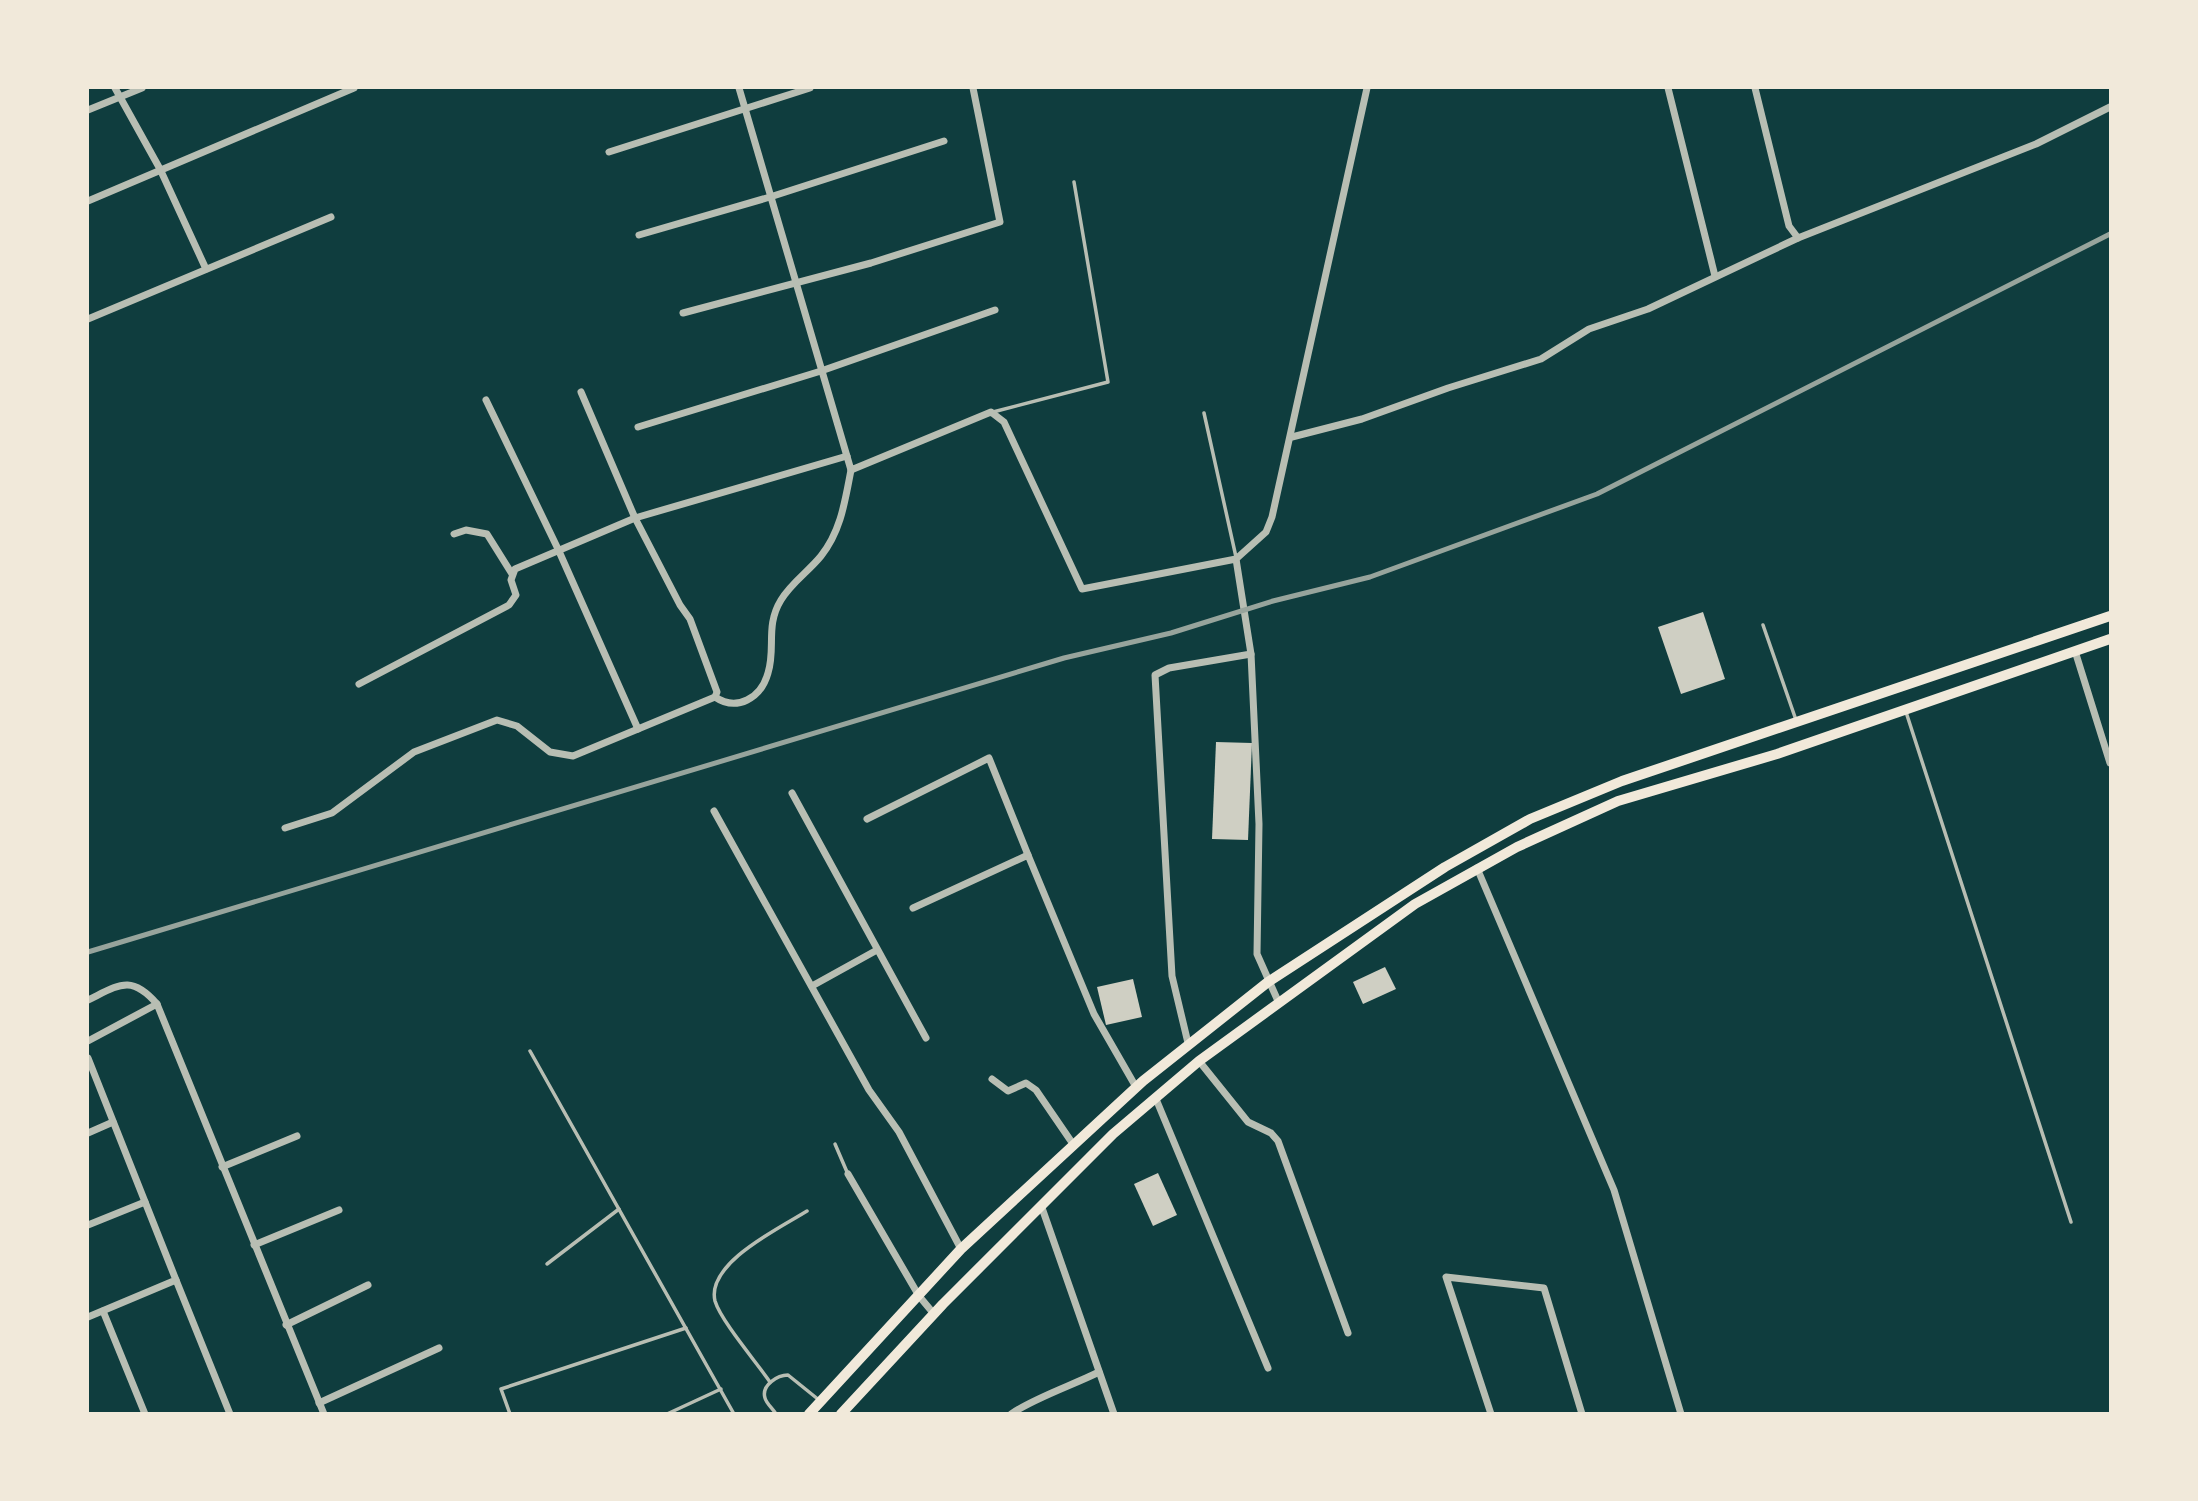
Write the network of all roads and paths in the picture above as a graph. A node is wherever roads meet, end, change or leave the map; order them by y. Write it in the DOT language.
graph roads {
  1 [pos="115,88"];
  2 [pos="142,88"];
  3 [pos="354,88"];
  4 [pos="738,88"];
  5 [pos="810,88"];
  6 [pos="973,88"];
  7 [pos="1367,88"];
  8 [pos="1668,88"];
  9 [pos="1755,88"];
  10 [pos="118,97"];
  11 [pos="2110,107"];
  12 [pos="745,108"];
  13 [pos="88,110"];
  14 [pos="944,141"];
  15 [pos="609,152"];
  16 [pos="160,169"];
  17 [pos="1074,181"];
  18 [pos="771,197"];
  19 [pos="88,201"];
  20 [pos="331,217"];
  21 [pos="639,235"];
  22 [pos="1798,238"];
  23 [pos="206,269"];
  24 [pos="1715,276"];
  25 [pos="797,284"];
  26 [pos="995,310"];
  27 [pos="683,313"];
  28 [pos="88,319"];
  29 [pos="821,371"];
  30 [pos="581,393"];
  31 [pos="486,400"];
  32 [pos="991,412"];
  33 [pos="1203,413"];
  34 [pos="638,427"];
  35 [pos="1292,437"];
  36 [pos="847,456"];
  37 [pos="850,470"];
  38 [pos="635,518"];
  39 [pos="454,534"];
  40 [pos="558,549"];
  41 [pos="1236,559"];
  42 [pos="512,574"];
  43 [pos="2110,616"];
  44 [pos="1763,625"];
  45 [pos="2110,639"];
  46 [pos="2075,651"];
  47 [pos="1251,654"];
  48 [pos="359,684"];
  49 [pos="715,697"];
  50 [pos="1905,710"];
  51 [pos="1797,722"];
  52 [pos="639,729"];
  53 [pos="2110,763"];
  54 [pos="792,793"];
  55 [pos="714,811"];
  56 [pos="867,818"];
  57 [pos="285,828"];
  58 [pos="1028,855"];
  59 [pos="1477,867"];
  60 [pos="913,908"];
  61 [pos="877,950"];
  62 [pos="1268,982"];
  63 [pos="812,986"];
  64 [pos="88,1000"];
  65 [pos="1278,1001"];
  66 [pos="157,1004"];
  67 [pos="926,1038"];
  68 [pos="88,1041"];
  69 [pos="1188,1043"];
  70 [pos="530,1051"];
  71 [pos="88,1058"];
  72 [pos="1199,1061"];
  73 [pos="992,1079"];
  74 [pos="1136,1087"];
  75 [pos="1156,1099"];
  76 [pos="113,1122"];
  77 [pos="88,1133"];
  78 [pos="296,1136"];
  79 [pos="835,1144"];
  80 [pos="1073,1144"];
  81 [pos="222,1167"];
  82 [pos="848,1174"];
  83 [pos="145,1202"];
  84 [pos="1041,1205"];
  85 [pos="619,1209"];
  86 [pos="339,1210"];
  87 [pos="807,1211"];
  88 [pos="2071,1223"];
  89 [pos="88,1225"];
  90 [pos="254,1245"];
  91 [pos="961,1249"];
  92 [pos="547,1264"];
  93 [pos="176,1280"];
  94 [pos="369,1286"];
  95 [pos="919,1296"];
  96 [pos="103,1311"];
  97 [pos="934,1314"];
  98 [pos="88,1317"];
  99 [pos="286,1325"];
  100 [pos="686,1328"];
  101 [pos="1348,1332"];
  102 [pos="439,1348"];
  103 [pos="1268,1368"];
  104 [pos="1099,1372"];
  105 [pos="770,1382"];
  106 [pos="721,1389"];
  107 [pos="820,1402"];
  108 [pos="318,1403"];
  109 [pos="145,1413"];
  110 [pos="230,1413"];
  111 [pos="324,1413"];
  112 [pos="510,1413"];
  113 [pos="667,1413"];
  114 [pos="734,1413"];
  115 [pos="776,1413"];
  116 [pos="809,1413"];
  117 [pos="841,1413"];
  118 [pos="1011,1413"];
  119 [pos="1114,1413"];
  120 [pos="1491,1413"];
  121 [pos="1582,1413"];
  122 [pos="1681,1413"];
  1 -- 10 [label="street"];
  2 -- 10 [label="street"];
  3 -- 16 [label="street"];
  4 -- 12 [label="street"];
  5 -- 12 [label="street"];
  6 -- 25 [label="street"];
  7 -- 35 [label="street"];
  8 -- 24 [label="street"];
  9 -- 22 [label="street"];
  10 -- 13 [label="street"];
  10 -- 16 [label="street"];
  11 -- 22 [label="street"];
  12 -- 15 [label="street"];
  12 -- 18 [label="street"];
  14 -- 18 [label="street"];
  16 -- 19 [label="street"];
  16 -- 23 [label="street"];
  17 -- 32 [label="lane"];
  18 -- 21 [label="street"];
  18 -- 25 [label="street"];
  20 -- 23 [label="street"];
  22 -- 24 [label="street"];
  23 -- 28 [label="street"];
  24 -- 35 [label="street"];
  25 -- 27 [label="street"];
  25 -- 29 [label="street"];
  26 -- 29 [label="street"];
  29 -- 34 [label="street"];
  29 -- 36 [label="street"];
  30 -- 38 [label="street"];
  31 -- 40 [label="street"];
  32 -- 37 [label="street"];
  32 -- 41 [label="street"];
  33 -- 41 [label="lane"];
  35 -- 41 [label="street"];
  36 -- 37 [label="street"];
  36 -- 38 [label="street"];
  37 -- 49 [label="street"];
  38 -- 40 [label="street"];
  38 -- 49 [label="street"];
  39 -- 42 [label="street"];
  40 -- 42 [label="street"];
  40 -- 52 [label="street"];
  41 -- 47 [label="street"];
  42 -- 48 [label="street"];
  43 -- 51 [label="main road"];
  44 -- 51 [label="lane"];
  45 -- 46 [label="main road"];
  46 -- 50 [label="main road"];
  46 -- 53 [label="street"];
  47 -- 62 [label="street"];
  47 -- 69 [label="street"];
  49 -- 52 [label="street"];
  50 -- 59 [label="main road"];
  50 -- 88 [label="lane"];
  51 -- 62 [label="main road"];
  52 -- 57 [label="street"];
  54 -- 61 [label="street"];
  55 -- 63 [label="street"];
  56 -- 58 [label="street"];
  58 -- 60 [label="street"];
  58 -- 74 [label="street"];
  59 -- 65 [label="main road"];
  59 -- 122 [label="street"];
  61 -- 63 [label="street"];
  61 -- 67 [label="street"];
  62 -- 65 [label="street"];
  62 -- 69 [label="main road"];
  63 -- 91 [label="street"];
  64 -- 66 [label="street"];
  65 -- 72 [label="main road"];
  66 -- 68 [label="street"];
  66 -- 81 [label="street"];
  69 -- 74 [label="main road"];
  70 -- 85 [label="lane"];
  71 -- 76 [label="street"];
  72 -- 75 [label="main road"];
  72 -- 101 [label="street"];
  73 -- 80 [label="street"];
  74 -- 80 [label="main road"];
  75 -- 84 [label="main road"];
  75 -- 103 [label="street"];
  76 -- 77 [label="street"];
  76 -- 83 [label="street"];
  78 -- 81 [label="street"];
  79 -- 82 [label="lane"];
  80 -- 91 [label="main road"];
  81 -- 90 [label="street"];
  82 -- 95 [label="street"];
  83 -- 89 [label="street"];
  83 -- 93 [label="street"];
  84 -- 97 [label="main road"];
  84 -- 104 [label="street"];
  85 -- 92 [label="lane"];
  85 -- 100 [label="lane"];
  86 -- 90 [label="street"];
  87 -- 105 [label="lane"];
  90 -- 99 [label="street"];
  91 -- 95 [label="main road"];
  93 -- 96 [label="street"];
  93 -- 110 [label="street"];
  94 -- 99 [label="street"];
  95 -- 97 [label="street"];
  95 -- 107 [label="main road"];
  96 -- 98 [label="street"];
  96 -- 109 [label="street"];
  97 -- 117 [label="main road"];
  99 -- 108 [label="street"];
  100 -- 106 [label="lane"];
  100 -- 112 [label="lane"];
  102 -- 108 [label="street"];
  104 -- 118 [label="street"];
  104 -- 119 [label="street"];
  105 -- 107 [label="lane"];
  105 -- 115 [label="lane"];
  106 -- 113 [label="lane"];
  106 -- 114 [label="lane"];
  107 -- 116 [label="main road"];
  108 -- 111 [label="street"];
  120 -- 121 [label="street"];
}
